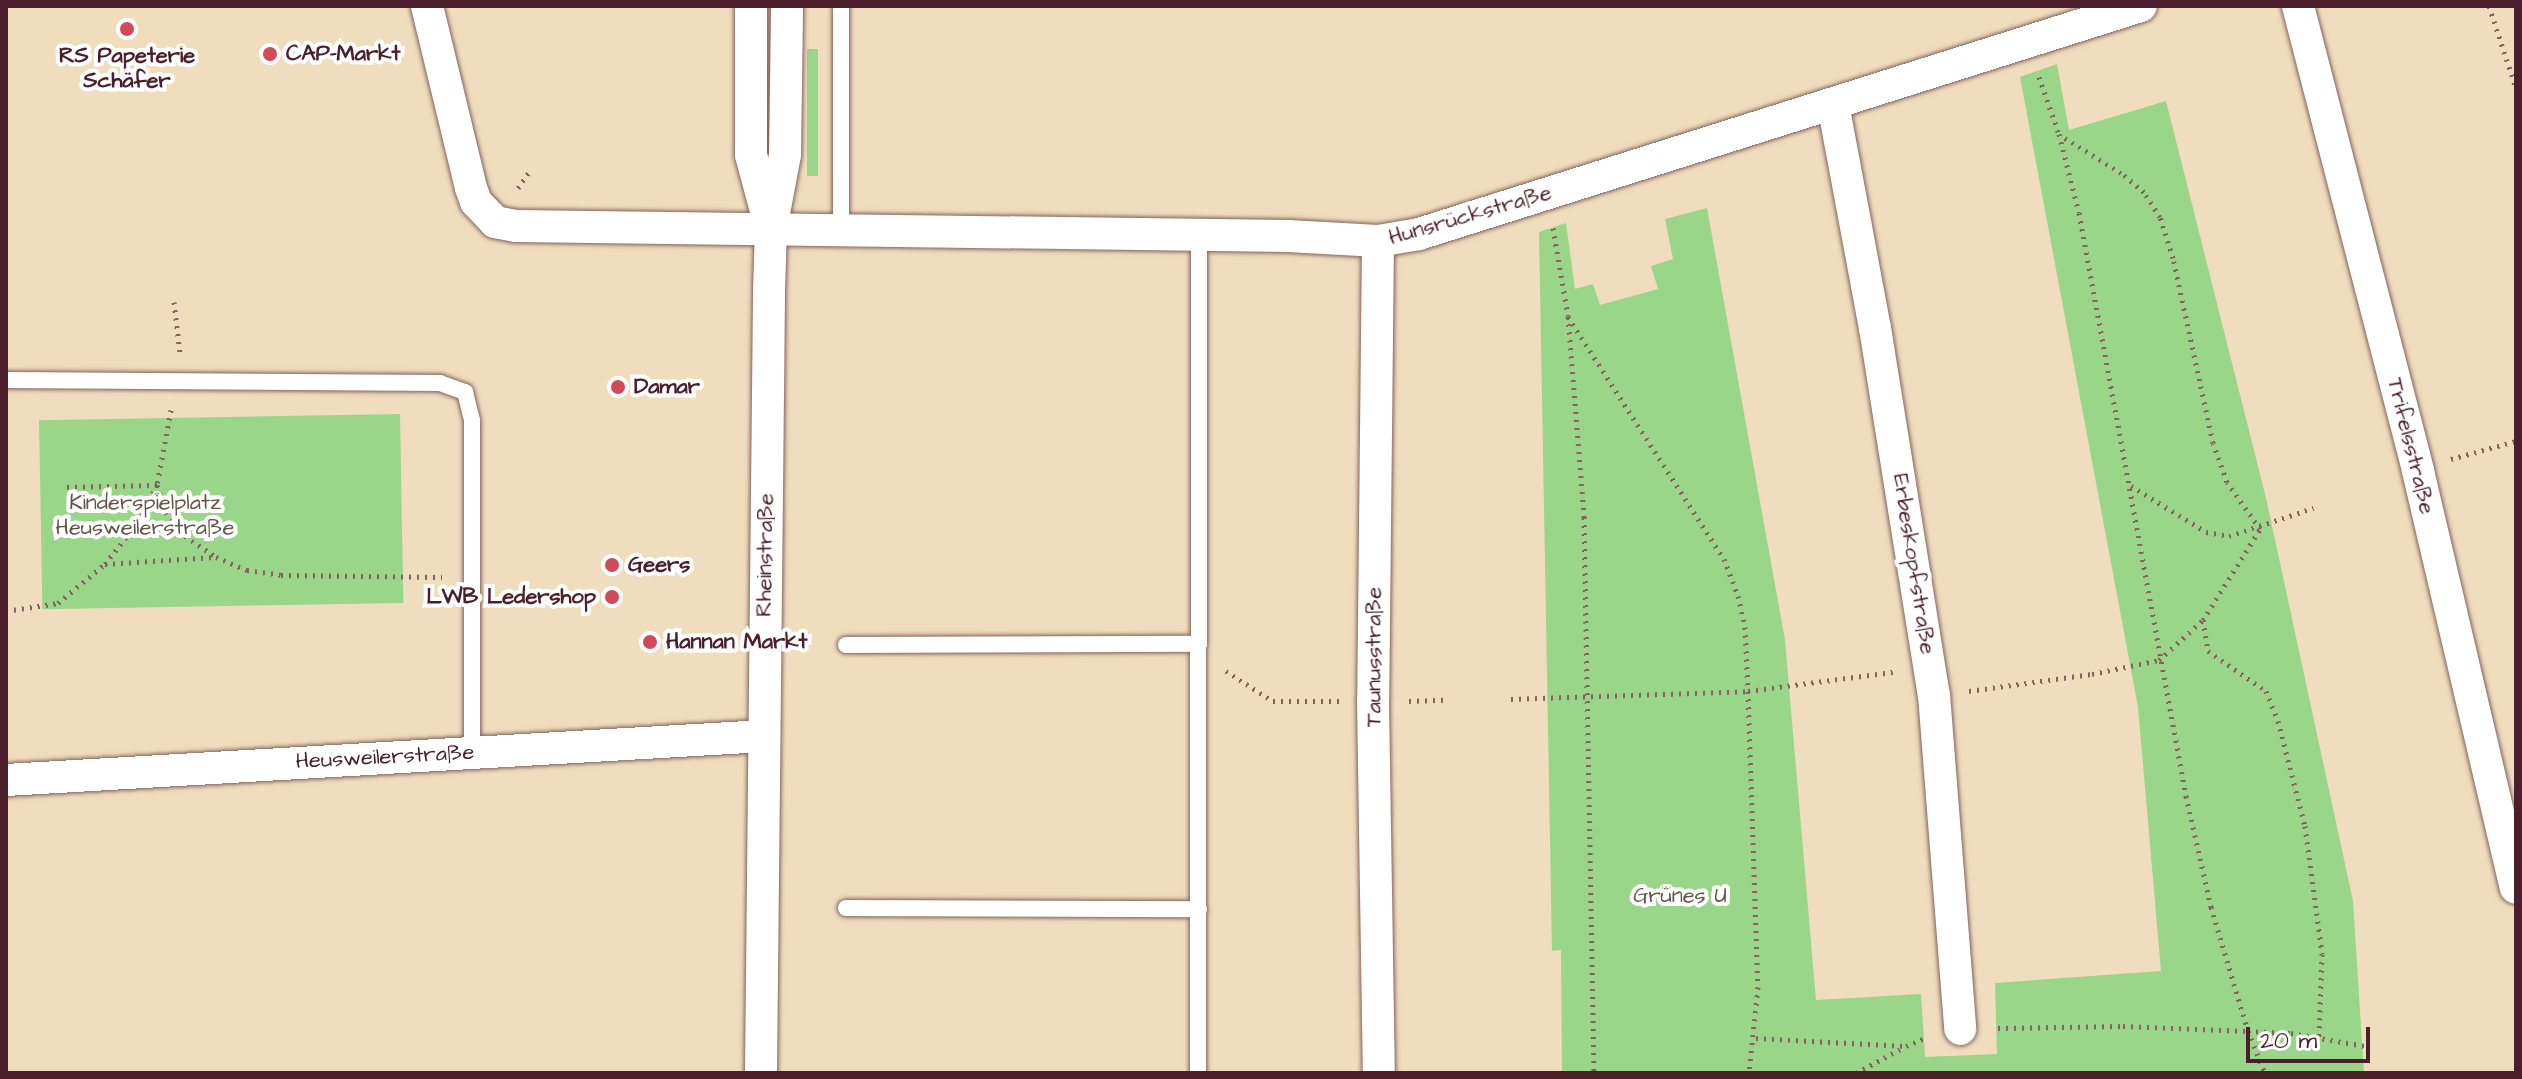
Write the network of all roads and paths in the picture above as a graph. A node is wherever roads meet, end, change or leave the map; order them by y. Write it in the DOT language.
graph roads {
  1 [pos="427,6"];
  2 [pos="751,6"];
  3 [pos="787,6"];
  4 [pos="841,6"];
  5 [pos="2141,6"];
  6 [pos="2298,6"];
  7 [pos="2489,6"];
  8 [pos="2026,43"];
  9 [pos="2516,88"];
  10 [pos="1833,104"];
  11 [pos="2059,134"];
  12 [pos="1543,193"];
  13 [pos="771,229"];
  14 [pos="841,230"];
  15 [pos="1199,235"];
  16 [pos="1378,241"];
  17 [pos="174,302"];
  18 [pos="1568,316"];
  19 [pos="179,322"];
  20 [pos="6,380"];
  21 [pos="180,380"];
  22 [pos="2516,441"];
  23 [pos="2460,455"];
  24 [pos="157,485"];
  25 [pos="2130,486"];
  26 [pos="62,487"];
  27 [pos="2313,508"];
  28 [pos="2260,529"];
  29 [pos="216,557"];
  30 [pos="105,564"];
  31 [pos="471,577"];
  32 [pos="6,611"];
  33 [pos="2203,620"];
  34 [pos="1199,644"];
  35 [pos="846,645"];
  36 [pos="2159,660"];
  37 [pos="1241,680"];
  38 [pos="1932,681"];
  39 [pos="1748,691"];
  40 [pos="1587,698"];
  41 [pos="1511,699"];
  42 [pos="1373,701"];
  43 [pos="764,736"];
  44 [pos="472,752"];
  45 [pos="6,780"];
  46 [pos="2516,888"];
  47 [pos="846,908"];
  48 [pos="1199,909"];
  49 [pos="1960,1029"];
  50 [pos="2248,1031"];
  51 [pos="2319,1037"];
  52 [pos="1756,1038"];
  53 [pos="1906,1046"];
  54 [pos="2365,1046"];
  55 [pos="761,1073"];
  56 [pos="1198,1073"];
  57 [pos="1379,1073"];
  58 [pos="1594,1073"];
  59 [pos="1749,1073"];
  60 [pos="1856,1073"];
  61 [pos="2265,1073"];
  1 -- 13 [label="street"];
  2 -- 13 [label="street, Rheinstraße"];
  3 -- 13 [label="street, Rheinstraße"];
  4 -- 14 [label="lane"];
  5 -- 8 [label="street, Hunsrückstraße"];
  6 -- 46 [label="street, Trifelsstraße"];
  7 -- 9 [label="path"];
  8 -- 10 [label="street, Hunsrückstraße"];
  8 -- 11 [label="path"];
  10 -- 12 [label="street, Hunsrückstraße"];
  10 -- 38 [label="street, Erbeskopfstraße"];
  11 -- 25 [label="path"];
  11 -- 28 [label="path"];
  12 -- 16 [label="street, Hunsrückstraße"];
  12 -- 18 [label="path"];
  13 -- 14 [label="street, Hunsrückstraße"];
  13 -- 43 [label="street, Rheinstraße"];
  14 -- 15 [label="street, Hunsrückstraße"];
  15 -- 16 [label="street, Hunsrückstraße"];
  15 -- 34 [label="lane"];
  16 -- 42 [label="street, Taunusstraße"];
  17 -- 19 [label="path"];
  18 -- 39 [label="path"];
  18 -- 40 [label="path"];
  20 -- 21 [label="lane"];
  21 -- 24 [label="path"];
  21 -- 31 [label="lane"];
  22 -- 23 [label="path"];
  24 -- 26 [label="path"];
  24 -- 29 [label="path"];
  24 -- 30 [label="path"];
  25 -- 28 [label="path"];
  25 -- 36 [label="path"];
  27 -- 28 [label="path"];
  28 -- 33 [label="path"];
  29 -- 30 [label="path"];
  29 -- 31 [label="path"];
  30 -- 32 [label="path"];
  31 -- 44 [label="lane"];
  33 -- 36 [label="path"];
  33 -- 51 [label="path"];
  34 -- 35 [label="lane"];
  34 -- 48 [label="lane"];
  36 -- 38 [label="path"];
  36 -- 50 [label="path"];
  37 -- 42 [label="path"];
  38 -- 39 [label="path"];
  38 -- 49 [label="street, Erbeskopfstraße"];
  39 -- 40 [label="path"];
  39 -- 52 [label="path"];
  40 -- 41 [label="path"];
  40 -- 58 [label="path"];
  42 -- 57 [label="street, Taunusstraße"];
  43 -- 44 [label="street, Heusweilerstraße"];
  43 -- 55 [label="street, Rheinstraße"];
  44 -- 45 [label="street, Heusweilerstraße"];
  47 -- 48 [label="lane"];
  48 -- 56 [label="lane"];
  49 -- 50 [label="path"];
  49 -- 53 [label="path"];
  50 -- 51 [label="path"];
  50 -- 61 [label="path"];
  51 -- 54 [label="path"];
  52 -- 53 [label="path"];
  52 -- 59 [label="path"];
  53 -- 60 [label="path"];
}
